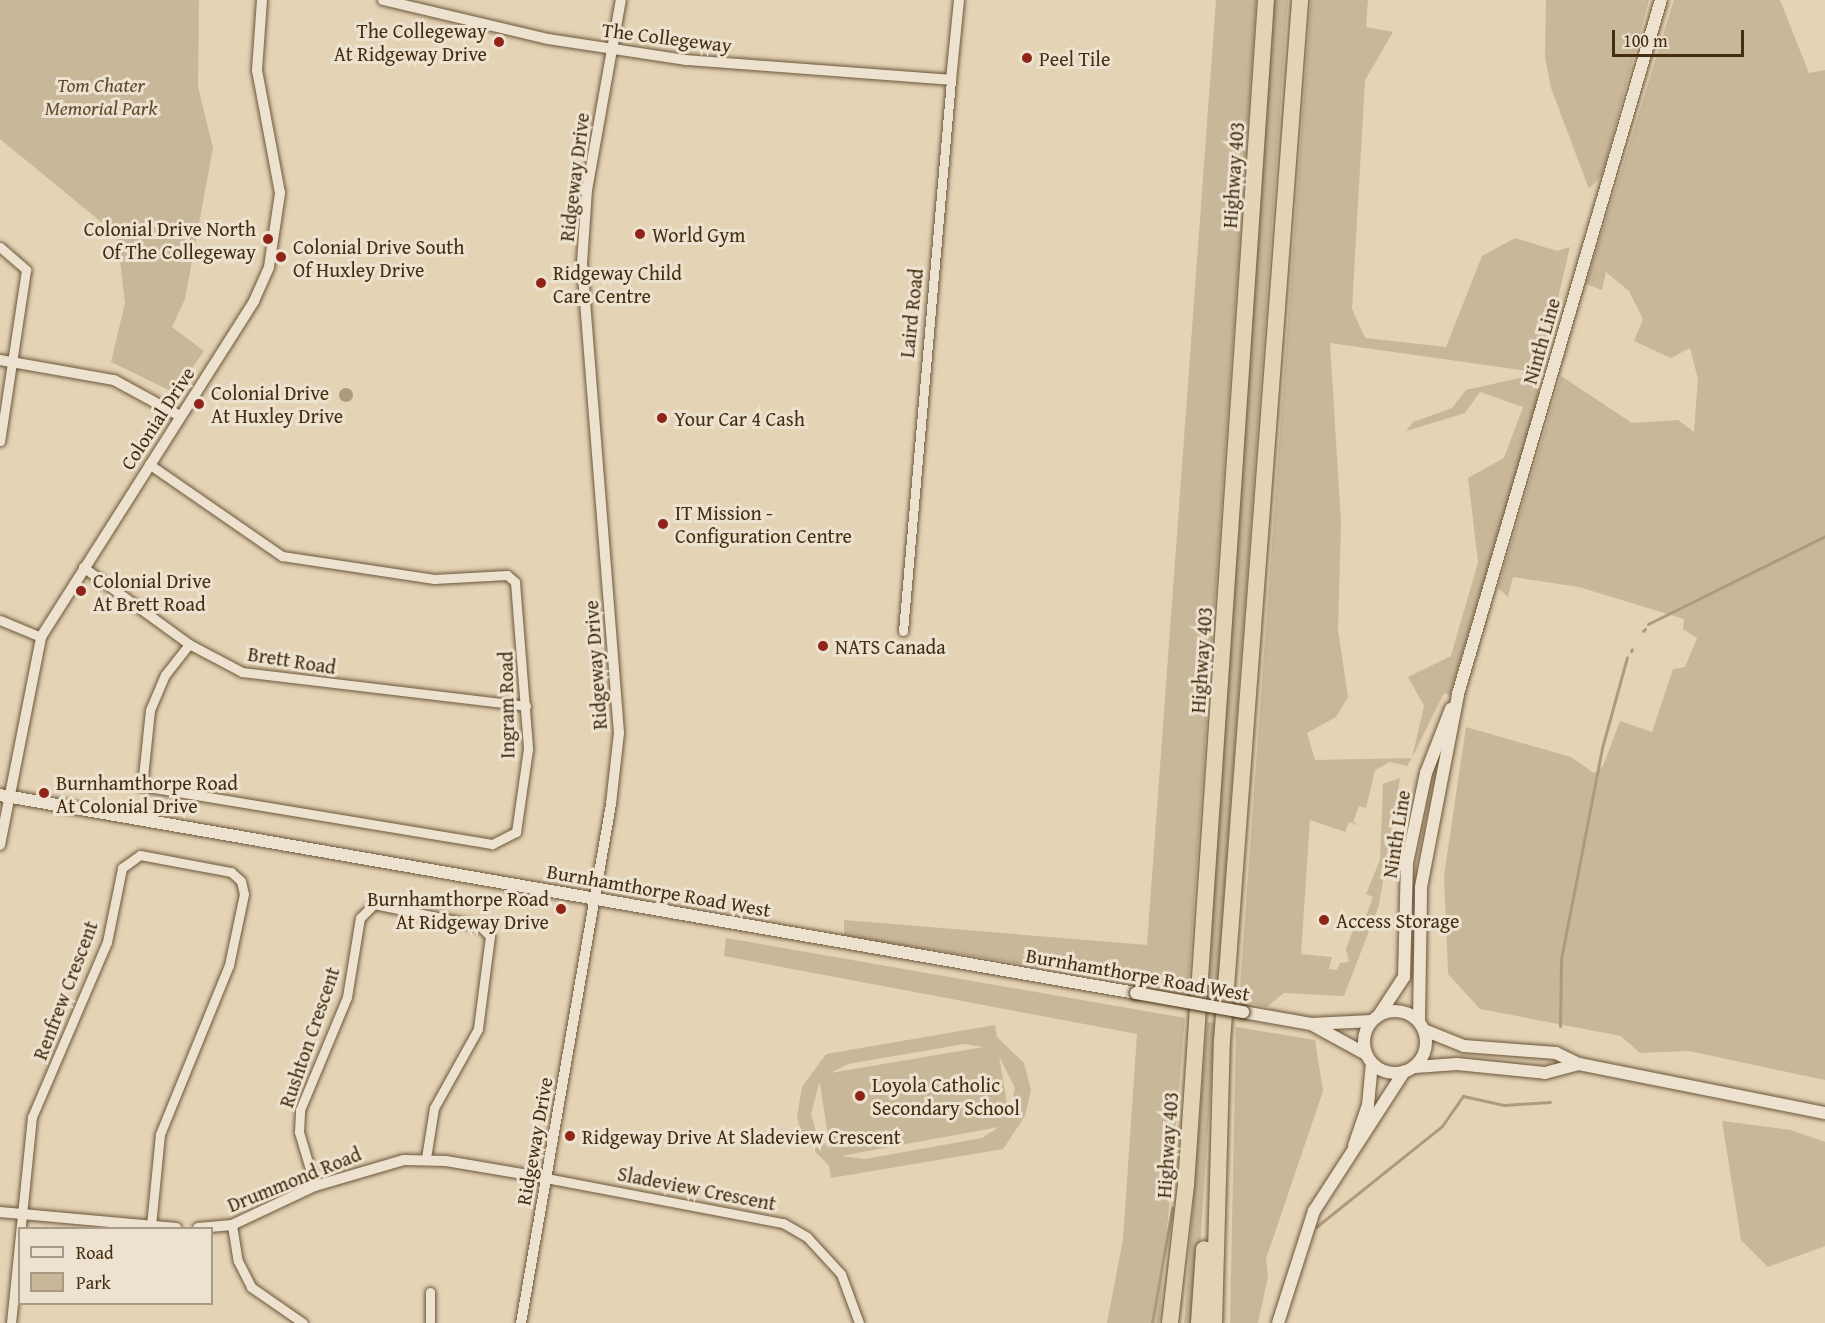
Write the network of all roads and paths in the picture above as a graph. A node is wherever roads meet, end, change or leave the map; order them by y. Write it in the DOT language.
graph roads {
  1 [pos="262,0"];
  2 [pos="383,0"];
  3 [pos="621,0"];
  4 [pos="959,0"];
  5 [pos="1266,0"];
  6 [pos="1300,0"];
  7 [pos="1661,0"];
  8 [pos="612,48"];
  9 [pos="951,80"];
  10 [pos="0,247"];
  11 [pos="0,360"];
  12 [pos="14,362"];
  13 [pos="180,416"];
  14 [pos="0,441"];
  15 [pos="149,465"];
  16 [pos="83,567"];
  17 [pos="0,620"];
  18 [pos="903,631"];
  19 [pos="41,637"];
  20 [pos="189,644"];
  21 [pos="1458,694"];
  22 [pos="526,706"];
  23 [pos="4,796"];
  24 [pos="0,844"];
  25 [pos="596,899"];
  26 [pos="1375,1018"];
  27 [pos="1311,1023"];
  28 [pos="1422,1025"];
  29 [pos="1369,1058"];
  30 [pos="1579,1064"];
  31 [pos="1409,1070"];
  32 [pos="1825,1113"];
  33 [pos="1353,1150"];
  34 [pos="426,1158"];
  35 [pos="546,1178"];
  36 [pos="315,1186"];
  37 [pos="0,1212"];
  38 [pos="20,1214"];
  39 [pos="1215,1214"];
  40 [pos="151,1226"];
  41 [pos="232,1226"];
  42 [pos="19,1227"];
  43 [pos="164,1227"];
  44 [pos="213,1227"];
  45 [pos="18,1238"];
  46 [pos="430,1292"];
  47 [pos="11,1323"];
  48 [pos="303,1323"];
  49 [pos="430,1323"];
  50 [pos="521,1323"];
  51 [pos="859,1323"];
  52 [pos="1170,1323"];
  53 [pos="1199,1323"];
  54 [pos="1214,1323"];
  55 [pos="1278,1323"];
  1 -- 13 [label="street, Colonial Drive"];
  2 -- 8 [label="street, The Collegeway"];
  3 -- 8 [label="street, Ridgeway Drive"];
  4 -- 9 [label="street, Laird Road"];
  5 -- 52 [label="highway, Highway 403"];
  6 -- 39 [label="highway"];
  7 -- 21 [label="main road, Ninth Line"];
  8 -- 9 [label="street, The Collegeway"];
  8 -- 25 [label="street, Ridgeway Drive"];
  9 -- 18 [label="street, Laird Road"];
  10 -- 12 [label="street"];
  11 -- 12 [label="street"];
  12 -- 13 [label="street"];
  12 -- 14 [label="street"];
  13 -- 15 [label="street, Colonial Drive"];
  15 -- 16 [label="street, Colonial Drive"];
  15 -- 22 [label="street, Ingram Road"];
  16 -- 19 [label="street, Colonial Drive"];
  16 -- 20 [label="street, Brett Road"];
  17 -- 19 [label="street"];
  19 -- 23 [label="street, Colonial Drive"];
  20 -- 22 [label="street, Brett Road"];
  20 -- 22 [label="street, Ingram Road"];
  21 -- 26 [label="main road, Ninth Line"];
  21 -- 28 [label="main road, Ninth Line"];
  23 -- 24 [label="street, Colonial Drive"];
  23 -- 25 [label="main road, Burnhamthorpe Road West"];
  25 -- 27 [label="main road, Burnhamthorpe Road West, bridge"];
  25 -- 35 [label="street, Ridgeway Drive"];
  26 -- 27 [label="main road, Burnhamthorpe Road West"];
  26 -- 28 [label="main road"];
  26 -- 29 [label="main road"];
  27 -- 29 [label="main road, Burnhamthorpe Road West"];
  28 -- 30 [label="main road"];
  28 -- 31 [label="main road"];
  29 -- 31 [label="main road"];
  29 -- 33 [label="main road"];
  30 -- 31 [label="main road"];
  30 -- 32 [label="main road"];
  31 -- 33 [label="main road"];
  33 -- 55 [label="main road"];
  34 -- 35 [label="street, Drummond Road"];
  34 -- 36 [label="street, Drummond Road"];
  34 -- 36 [label="street, Rushton Crescent"];
  35 -- 50 [label="street, Ridgeway Drive"];
  35 -- 51 [label="street, Sladeview Crescent"];
  36 -- 41 [label="street, Drummond Road"];
  37 -- 38 [label="street"];
  38 -- 40 [label="street"];
  38 -- 40 [label="street, Renfrew Crescent"];
  38 -- 42 [label="street, Renfrew Crescent"];
  39 -- 53 [label="highway"];
  39 -- 54 [label="highway"];
  40 -- 43 [label="street"];
  41 -- 44 [label="street, Drummond Road"];
  41 -- 48 [label="street"];
  45 -- 47 [label="street, Renfrew Crescent"];
  46 -- 49 [label="street"];
}
